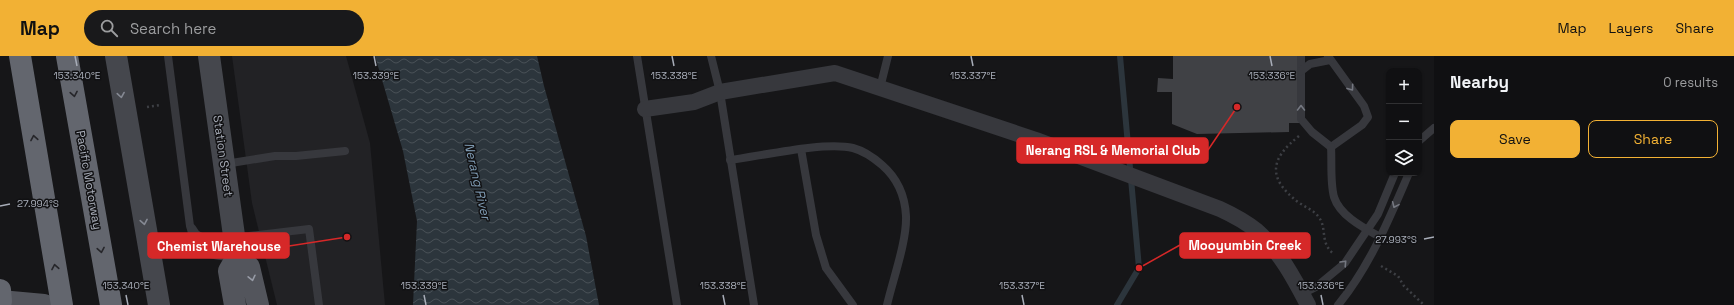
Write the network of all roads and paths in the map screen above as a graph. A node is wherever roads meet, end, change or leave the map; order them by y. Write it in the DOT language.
graph roads {
  1 [pos="20,56"];
  2 [pos="67,56"];
  3 [pos="116,56"];
  4 [pos="168,56"];
  5 [pos="209,56"];
  6 [pos="637,56"];
  7 [pos="711,56"];
  8 [pos="888,56"];
  9 [pos="1301,56"];
  10 [pos="1329,58"];
  11 [pos="1301,71"];
  12 [pos="880,88"];
  13 [pos="720,92"];
  14 [pos="645,109"];
  15 [pos="1434,128"];
  16 [pos="1309,129"];
  17 [pos="1422,138"];
  18 [pos="1331,147"];
  19 [pos="801,150"];
  20 [pos="345,151"];
  21 [pos="730,160"];
  22 [pos="224,164"];
  23 [pos="1394,176"];
  24 [pos="1408,176"];
  25 [pos="190,226"];
  26 [pos="1368,230"];
  27 [pos="1380,237"];
  28 [pos="235,247"];
  29 [pos="1337,257"];
  30 [pos="1380,265"];
  31 [pos="1,299"];
  32 [pos="1305,300"];
  33 [pos="39,304"];
  34 [pos="62,305"];
  35 [pos="110,305"];
  36 [pos="159,305"];
  37 [pos="234,305"];
  38 [pos="258,305"];
  39 [pos="319,305"];
  40 [pos="677,305"];
  41 [pos="754,305"];
  42 [pos="853,305"];
  43 [pos="887,305"];
  44 [pos="1338,305"];
  45 [pos="1424,305"];
  34 -- 1 [label="highway, one-way"];
  2 -- 35 [label="highway, Pacific Motorway, one-way"];
  3 -- 36 [label="main road, one-way"];
  4 -- 25 [label="lane"];
  5 -- 22 [label="main road, Station Street"];
  6 -- 14 [label="lane"];
  7 -- 13 [label="lane"];
  8 -- 12 [label="lane"];
  9 -- 11 [label="lane"];
  10 -- 11 [label="lane"];
  10 -- 18 [label="lane, one-way"];
  16 -- 11 [label="lane, one-way"];
  12 -- 13 [label="street"];
  12 -- 32 [label="street"];
  13 -- 14 [label="street"];
  13 -- 21 [label="lane"];
  14 -- 40 [label="lane"];
  15 -- 17 [label="lane"];
  16 -- 18 [label="lane"];
  16 -- 29 [label="path"];
  18 -- 26 [label="lane"];
  19 -- 21 [label="lane"];
  19 -- 42 [label="lane"];
  19 -- 43 [label="lane"];
  20 -- 22 [label="lane"];
  21 -- 41 [label="lane"];
  22 -- 28 [label="main road, Station Street"];
  23 -- 26 [label="lane"];
  24 -- 27 [label="lane, one-way"];
  25 -- 28 [label="lane"];
  25 -- 28 [label="lane"];
  26 -- 27 [label="lane"];
  32 -- 26 [label="lane, one-way"];
  27 -- 44 [label="lane"];
  28 -- 37 [label="main road"];
  28 -- 38 [label="main road, one-way"];
  28 -- 39 [label="lane"];
  30 -- 45 [label="path"];
  31 -- 33 [label="main road"];
}
